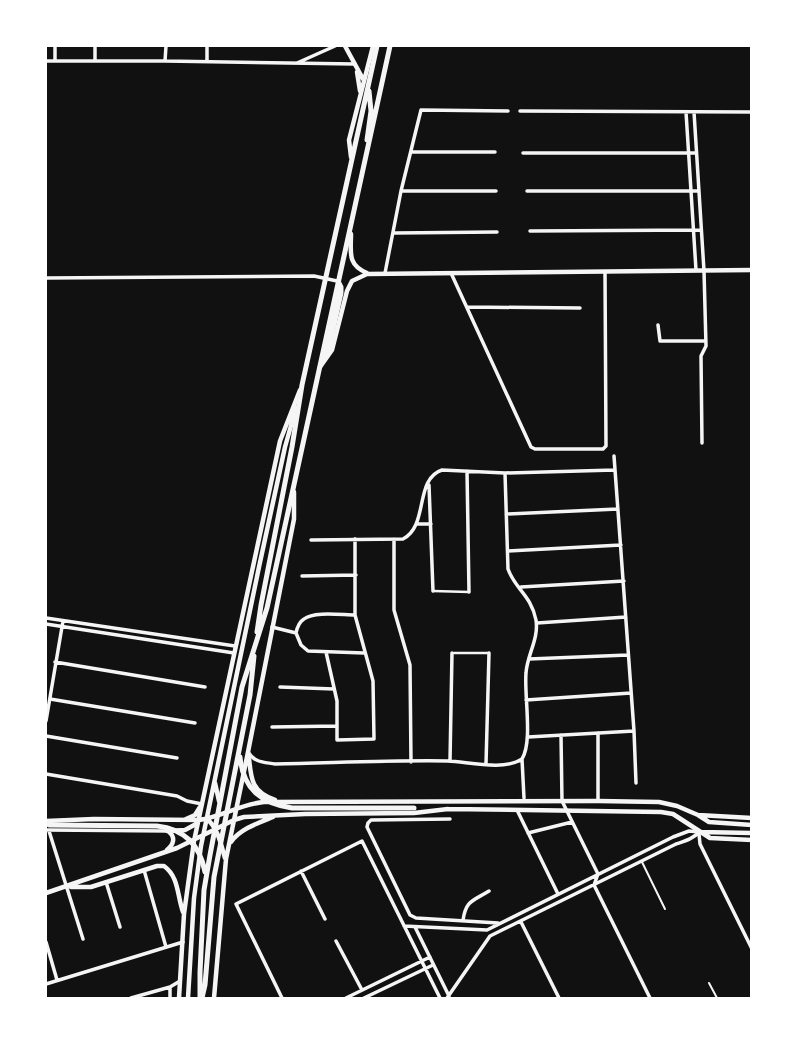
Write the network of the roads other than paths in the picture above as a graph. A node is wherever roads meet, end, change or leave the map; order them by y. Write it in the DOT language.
graph roads {
  1 [pos="55,46"];
  2 [pos="95,46"];
  3 [pos="166,46"];
  4 [pos="207,46"];
  5 [pos="335,46"];
  6 [pos="345,46"];
  7 [pos="375,46"];
  8 [pos="390,46"];
  9 [pos="317,54"];
  10 [pos="46,61"];
  11 [pos="55,61"];
  12 [pos="95,61"];
  13 [pos="165,61"];
  14 [pos="206,62"];
  15 [pos="295,64"];
  16 [pos="321,64"];
  17 [pos="355,64"];
  18 [pos="368,64"];
  19 [pos="363,80"];
  20 [pos="368,87"];
  21 [pos="360,94"];
  22 [pos="509,111"];
  23 [pos="520,111"];
  24 [pos="686,112"];
  25 [pos="694,112"];
  26 [pos="751,112"];
  27 [pos="367,150"];
  28 [pos="411,152"];
  29 [pos="495,152"];
  30 [pos="523,153"];
  31 [pos="689,153"];
  32 [pos="696,153"];
  33 [pos="352,161"];
  34 [pos="401,191"];
  35 [pos="496,191"];
  36 [pos="527,191"];
  37 [pos="691,191"];
  38 [pos="699,191"];
  39 [pos="351,222"];
  40 [pos="694,230"];
  41 [pos="701,230"];
  42 [pos="530,231"];
  43 [pos="497,232"];
  44 [pos="393,233"];
  45 [pos="751,270"];
  46 [pos="604,271"];
  47 [pos="696,271"];
  48 [pos="704,271"];
  49 [pos="385,273"];
  50 [pos="452,273"];
  51 [pos="367,274"];
  52 [pos="46,278"];
  53 [pos="325,279"];
  54 [pos="338,281"];
  55 [pos="467,307"];
  56 [pos="580,308"];
  57 [pos="658,325"];
  58 [pos="706,341"];
  59 [pos="319,367"];
  60 [pos="302,385"];
  61 [pos="702,443"];
  62 [pos="614,456"];
  63 [pos="615,470"];
  64 [pos="467,471"];
  65 [pos="505,473"];
  66 [pos="429,478"];
  67 [pos="294,487"];
  68 [pos="618,509"];
  69 [pos="506,514"];
  70 [pos="416,524"];
  71 [pos="431,524"];
  72 [pos="355,539"];
  73 [pos="394,539"];
  74 [pos="311,540"];
  75 [pos="621,545"];
  76 [pos="508,551"];
  77 [pos="356,575"];
  78 [pos="302,576"];
  79 [pos="624,581"];
  80 [pos="519,587"];
  81 [pos="432,591"];
  82 [pos="468,592"];
  83 [pos="355,615"];
  84 [pos="626,617"];
  85 [pos="46,618"];
  86 [pos="63,621"];
  87 [pos="46,624"];
  88 [pos="537,624"];
  89 [pos="62,627"];
  90 [pos="272,627"];
  91 [pos="296,633"];
  92 [pos="235,646"];
  93 [pos="326,652"];
  94 [pos="234,653"];
  95 [pos="365,653"];
  96 [pos="452,653"];
  97 [pos="489,653"];
  98 [pos="628,655"];
  99 [pos="529,659"];
  100 [pos="55,662"];
  101 [pos="231,665"];
  102 [pos="234,686"];
  103 [pos="205,687"];
  104 [pos="280,687"];
  105 [pos="334,689"];
  106 [pos="631,693"];
  107 [pos="50,699"];
  108 [pos="526,700"];
  109 [pos="46,721"];
  110 [pos="195,723"];
  111 [pos="337,726"];
  112 [pos="271,727"];
  113 [pos="634,731"];
  114 [pos="598,733"];
  115 [pos="561,735"];
  116 [pos="46,736"];
  117 [pos="527,737"];
  118 [pos="240,750"];
  119 [pos="248,752"];
  120 [pos="177,758"];
  121 [pos="522,759"];
  122 [pos="450,761"];
  123 [pos="411,762"];
  124 [pos="486,764"];
  125 [pos="46,774"];
  126 [pos="214,782"];
  127 [pos="636,783"];
  128 [pos="206,785"];
  129 [pos="524,798"];
  130 [pos="598,800"];
  131 [pos="562,801"];
  132 [pos="279,802"];
  133 [pos="202,804"];
  134 [pos="237,808"];
  135 [pos="414,808"];
  136 [pos="448,809"];
  137 [pos="517,810"];
  138 [pos="566,811"];
  139 [pos="223,813"];
  140 [pos="698,815"];
  141 [pos="277,816"];
  142 [pos="751,818"];
  143 [pos="207,819"];
  144 [pos="450,819"];
  145 [pos="178,820"];
  146 [pos="199,820"];
  147 [pos="234,820"];
  148 [pos="572,822"];
  149 [pos="751,825"];
  150 [pos="47,826"];
  151 [pos="215,829"];
  152 [pos="167,831"];
  153 [pos="699,832"];
  154 [pos="528,833"];
  155 [pos="751,833"];
  156 [pos="203,836"];
  157 [pos="751,840"];
  158 [pos="194,841"];
  159 [pos="229,846"];
  160 [pos="163,853"];
  161 [pos="226,859"];
  162 [pos="642,862"];
  163 [pos="144,870"];
  164 [pos="301,871"];
  165 [pos="598,874"];
  166 [pos="206,878"];
  167 [pos="106,882"];
  168 [pos="594,885"];
  169 [pos="66,886"];
  170 [pos="489,891"];
  171 [pos="46,893"];
  172 [pos="558,894"];
  173 [pos="665,909"];
  174 [pos="184,914"];
  175 [pos="517,915"];
  176 [pos="325,919"];
  177 [pos="463,920"];
  178 [pos="483,922"];
  179 [pos="520,922"];
  180 [pos="502,923"];
  181 [pos="120,926"];
  182 [pos="404,926"];
  183 [pos="415,926"];
  184 [pos="487,930"];
  185 [pos="491,936"];
  186 [pos="83,939"];
  187 [pos="336,941"];
  188 [pos="183,942"];
  189 [pos="46,943"];
  190 [pos="166,947"];
  191 [pos="751,949"];
  192 [pos="430,957"];
  193 [pos="422,961"];
  194 [pos="433,965"];
  195 [pos="425,968"];
  196 [pos="396,974"];
  197 [pos="57,981"];
  198 [pos="180,981"];
  199 [pos="400,981"];
  200 [pos="709,983"];
  201 [pos="46,984"];
  202 [pos="170,987"];
  203 [pos="362,990"];
  204 [pos="448,997"];
  205 [pos="365,998"];
  206 [pos="131,999"];
  207 [pos="170,999"];
  208 [pos="179,999"];
  209 [pos="188,999"];
  210 [pos="201,999"];
  211 [pos="214,999"];
  212 [pos="282,999"];
  213 [pos="346,999"];
  214 [pos="440,999"];
  215 [pos="559,999"];
  216 [pos="650,999"];
  217 [pos="717,999"];
  1 -- 11 [label="street"];
  2 -- 12 [label="street"];
  3 -- 13 [label="street"];
  4 -- 14 [label="street"];
  5 -- 9 [label="street"];
  6 -- 17 [label="main road"];
  7 -- 18 [label="main road"];
  7 -- 20 [label="main road"];
  8 -- 27 [label="main road"];
  9 -- 15 [label="street"];
  9 -- 16 [label="street"];
  10 -- 11 [label="street"];
  11 -- 12 [label="street"];
  12 -- 13 [label="street"];
  13 -- 14 [label="street"];
  14 -- 15 [label="street"];
  15 -- 16 [label="street"];
  16 -- 17 [label="street"];
  17 -- 18 [label="main road"];
  17 -- 19 [label="main road"];
  17 -- 21 [label="main road"];
  18 -- 19 [label="main road"];
  19 -- 20 [label="main road"];
  19 -- 21 [label="main road"];
  20 -- 27 [label="main road"];
  20 -- 33 [label="main road"];
  21 -- 33 [label="main road"];
  22 -- 28 [label="street"];
  23 -- 24 [label="street"];
  24 -- 25 [label="street"];
  24 -- 31 [label="street"];
  25 -- 26 [label="street"];
  25 -- 32 [label="street"];
  27 -- 39 [label="main road"];
  28 -- 29 [label="street"];
  28 -- 34 [label="street"];
  30 -- 31 [label="street"];
  31 -- 32 [label="street"];
  31 -- 37 [label="street"];
  32 -- 38 [label="street"];
  33 -- 53 [label="main road"];
  34 -- 35 [label="street"];
  34 -- 44 [label="street"];
  36 -- 37 [label="street"];
  37 -- 38 [label="street"];
  37 -- 40 [label="street"];
  38 -- 41 [label="street"];
  39 -- 51 [label="main road"];
  39 -- 54 [label="main road"];
  40 -- 41 [label="street"];
  40 -- 42 [label="street"];
  40 -- 47 [label="street"];
  41 -- 48 [label="street"];
  43 -- 44 [label="street"];
  44 -- 49 [label="street"];
  45 -- 48 [label="main road"];
  46 -- 47 [label="main road"];
  46 -- 50 [label="main road"];
  46 -- 55 [label="street"];
  47 -- 48 [label="main road"];
  48 -- 58 [label="street"];
  49 -- 50 [label="main road"];
  49 -- 51 [label="main road"];
  50 -- 55 [label="street"];
  51 -- 59 [label="main road"];
  52 -- 53 [label="street"];
  53 -- 54 [label="street"];
  53 -- 60 [label="main road"];
  54 -- 59 [label="main road"];
  55 -- 56 [label="street"];
  57 -- 58 [label="street"];
  58 -- 61 [label="street"];
  59 -- 67 [label="main road"];
  60 -- 92 [label="main road"];
  60 -- 102 [label="main road"];
  60 -- 118 [label="main road"];
  62 -- 63 [label="street"];
  63 -- 65 [label="street"];
  63 -- 68 [label="street"];
  64 -- 65 [label="street"];
  64 -- 66 [label="street"];
  64 -- 82 [label="street"];
  65 -- 69 [label="street"];
  66 -- 70 [label="street"];
  66 -- 71 [label="street"];
  67 -- 90 [label="main road"];
  67 -- 166 [label="main road"];
  68 -- 69 [label="street"];
  68 -- 75 [label="street"];
  69 -- 76 [label="street"];
  70 -- 71 [label="street"];
  70 -- 73 [label="street"];
  71 -- 81 [label="street"];
  72 -- 73 [label="street"];
  72 -- 74 [label="street"];
  72 -- 77 [label="street"];
  73 -- 123 [label="street"];
  75 -- 76 [label="street"];
  75 -- 79 [label="street"];
  76 -- 80 [label="street"];
  77 -- 78 [label="street"];
  77 -- 83 [label="street"];
  79 -- 80 [label="street"];
  79 -- 84 [label="street"];
  80 -- 88 [label="street"];
  81 -- 82 [label="street"];
  83 -- 91 [label="street"];
  83 -- 95 [label="street"];
  84 -- 88 [label="street"];
  84 -- 98 [label="street"];
  85 -- 86 [label="street"];
  86 -- 89 [label="street"];
  86 -- 92 [label="street"];
  87 -- 89 [label="street"];
  88 -- 99 [label="street"];
  89 -- 94 [label="street"];
  89 -- 100 [label="street"];
  90 -- 91 [label="street"];
  90 -- 119 [label="main road"];
  91 -- 93 [label="street"];
  92 -- 94 [label="main road"];
  93 -- 95 [label="street"];
  93 -- 105 [label="street"];
  94 -- 101 [label="main road"];
  95 -- 111 [label="street"];
  96 -- 97 [label="street"];
  96 -- 122 [label="street"];
  97 -- 124 [label="street"];
  98 -- 99 [label="street"];
  98 -- 106 [label="street"];
  99 -- 108 [label="street"];
  100 -- 103 [label="street"];
  100 -- 107 [label="street"];
  101 -- 102 [label="main road"];
  101 -- 128 [label="main road"];
  102 -- 126 [label="main road"];
  104 -- 105 [label="street"];
  105 -- 111 [label="street"];
  106 -- 108 [label="street"];
  106 -- 113 [label="street"];
  107 -- 109 [label="street"];
  107 -- 110 [label="street"];
  108 -- 117 [label="street"];
  111 -- 112 [label="street"];
  113 -- 114 [label="street"];
  113 -- 127 [label="street"];
  114 -- 115 [label="street"];
  114 -- 130 [label="street"];
  115 -- 117 [label="street"];
  115 -- 131 [label="street"];
  116 -- 120 [label="street"];
  117 -- 121 [label="street"];
  118 -- 135 [label="main road"];
  118 -- 210 [label="main road"];
  119 -- 123 [label="street"];
  119 -- 132 [label="main road"];
  119 -- 134 [label="main road"];
  121 -- 124 [label="street"];
  121 -- 129 [label="street"];
  122 -- 123 [label="street"];
  122 -- 124 [label="street"];
  125 -- 133 [label="street"];
  126 -- 139 [label="main road"];
  126 -- 143 [label="main road"];
  128 -- 133 [label="main road"];
  128 -- 143 [label="main road"];
  130 -- 131 [label="main road"];
  130 -- 140 [label="main road"];
  131 -- 132 [label="main road"];
  131 -- 138 [label="street"];
  132 -- 134 [label="main road"];
  133 -- 145 [label="main road"];
  133 -- 146 [label="main road"];
  134 -- 139 [label="main road"];
  134 -- 147 [label="main road"];
  135 -- 136 [label="main road"];
  136 -- 137 [label="main road"];
  136 -- 141 [label="main road"];
  137 -- 138 [label="main road"];
  137 -- 154 [label="street"];
  138 -- 148 [label="street"];
  138 -- 153 [label="main road"];
  139 -- 143 [label="main road"];
  139 -- 147 [label="main road"];
  140 -- 142 [label="main road"];
  140 -- 149 [label="main road"];
  140 -- 153 [label="main road"];
  141 -- 147 [label="main road"];
  141 -- 159 [label="main road"];
  143 -- 146 [label="main road"];
  143 -- 151 [label="main road"];
  143 -- 156 [label="main road"];
  144 -- 177 [label="street"];
  145 -- 146 [label="main road"];
  145 -- 150 [label="main road"];
  146 -- 152 [label="main road"];
  146 -- 158 [label="main road"];
  147 -- 151 [label="main road"];
  147 -- 159 [label="main road"];
  148 -- 154 [label="street"];
  148 -- 165 [label="street"];
  150 -- 152 [label="street"];
  150 -- 166 [label="main road"];
  150 -- 169 [label="street"];
  151 -- 156 [label="main road"];
  151 -- 161 [label="main road"];
  152 -- 160 [label="main road"];
  153 -- 155 [label="main road"];
  153 -- 157 [label="main road"];
  153 -- 162 [label="street"];
  153 -- 165 [label="street"];
  153 -- 191 [label="street"];
  154 -- 172 [label="street"];
  156 -- 158 [label="main road"];
  156 -- 209 [label="main road"];
  158 -- 160 [label="main road"];
  158 -- 174 [label="main road"];
  159 -- 161 [label="main road"];
  160 -- 169 [label="main road"];
  161 -- 211 [label="main road"];
  162 -- 168 [label="street"];
  162 -- 173 [label="lane"];
  163 -- 167 [label="main road"];
  163 -- 174 [label="main road"];
  163 -- 190 [label="street"];
  164 -- 176 [label="street"];
  164 -- 182 [label="street"];
  164 -- 212 [label="street"];
  165 -- 168 [label="street"];
  165 -- 172 [label="street"];
  166 -- 210 [label="main road"];
  167 -- 169 [label="main road"];
  167 -- 181 [label="street"];
  168 -- 179 [label="street"];
  168 -- 216 [label="street"];
  169 -- 171 [label="main road"];
  169 -- 186 [label="street"];
  170 -- 177 [label="street"];
  172 -- 175 [label="street"];
  174 -- 188 [label="main road"];
  175 -- 179 [label="street"];
  175 -- 180 [label="street"];
  177 -- 178 [label="street"];
  178 -- 180 [label="street"];
  178 -- 184 [label="street"];
  179 -- 185 [label="street"];
  179 -- 215 [label="street"];
  180 -- 184 [label="street"];
  182 -- 183 [label="street"];
  182 -- 193 [label="street"];
  183 -- 184 [label="street"];
  183 -- 192 [label="street"];
  184 -- 185 [label="street"];
  185 -- 204 [label="street"];
  187 -- 203 [label="street"];
  188 -- 190 [label="street"];
  188 -- 198 [label="main road"];
  189 -- 197 [label="street"];
  190 -- 197 [label="street"];
  192 -- 193 [label="street"];
  192 -- 194 [label="street"];
  193 -- 195 [label="street"];
  193 -- 196 [label="street"];
  194 -- 195 [label="street"];
  194 -- 204 [label="street"];
  195 -- 199 [label="street"];
  195 -- 214 [label="street"];
  196 -- 199 [label="street"];
  196 -- 203 [label="street"];
  197 -- 201 [label="street"];
  198 -- 202 [label="street"];
  198 -- 208 [label="main road"];
  199 -- 205 [label="street"];
  200 -- 217 [label="lane"];
  202 -- 206 [label="street"];
  202 -- 207 [label="street"];
  203 -- 213 [label="street"];
}
